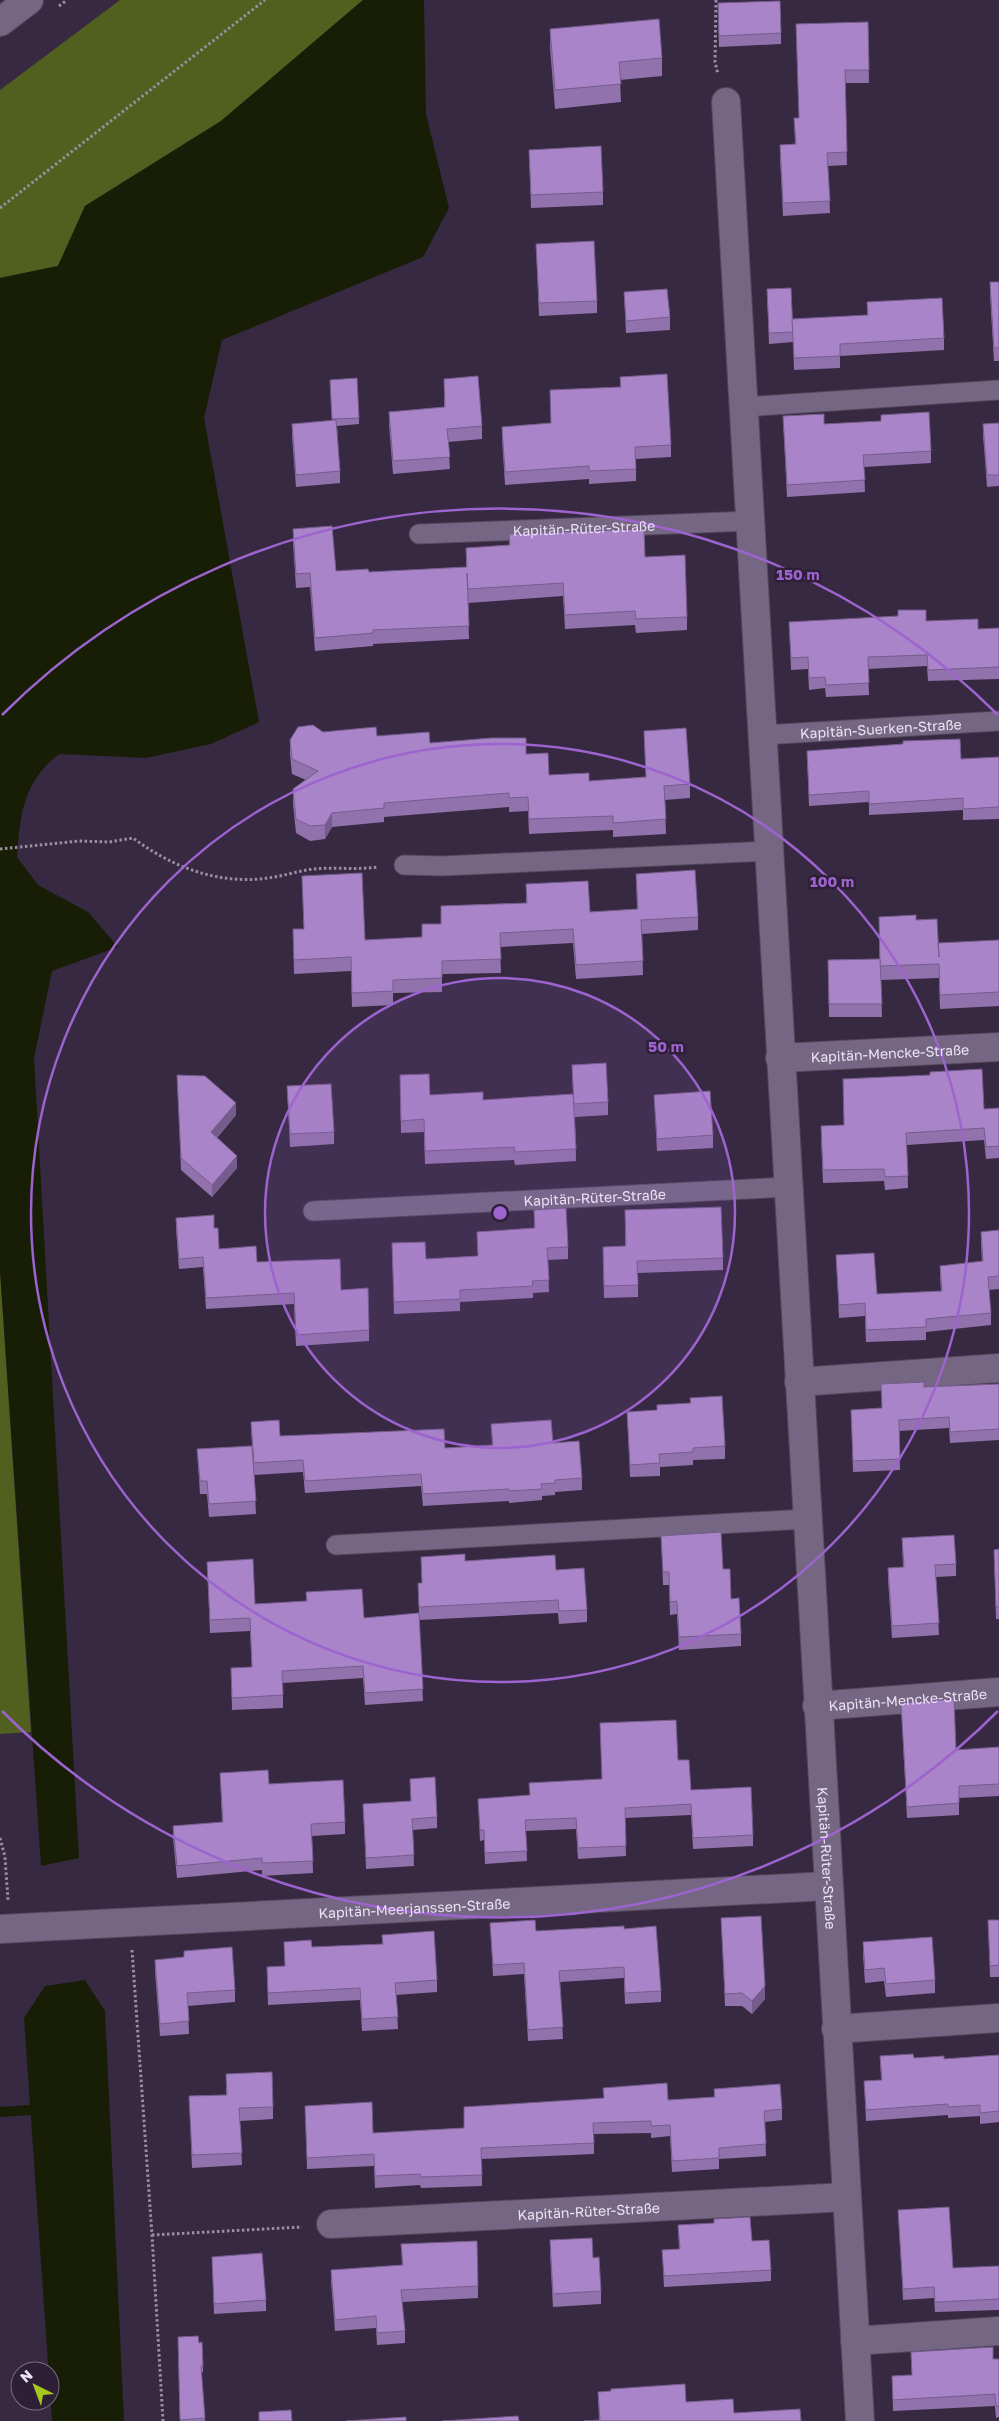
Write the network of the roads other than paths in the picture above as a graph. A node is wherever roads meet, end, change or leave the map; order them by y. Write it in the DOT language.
graph roads {
  1 [pos="29,0"];
  2 [pos="0,22"];
  3 [pos="726,102"];
  4 [pos="999,390"];
  5 [pos="744,406"];
  6 [pos="750,521"];
  7 [pos="419,534"];
  8 [pos="999,721"];
  9 [pos="762,735"];
  10 [pos="769,851"];
  11 [pos="404,865"];
  12 [pos="999,1047"];
  13 [pos="780,1058"];
  14 [pos="788,1187"];
  15 [pos="313,1211"];
  16 [pos="999,1368"];
  17 [pos="799,1382"];
  18 [pos="807,1519"];
  19 [pos="336,1546"];
  20 [pos="999,1692"];
  21 [pos="817,1706"];
  22 [pos="828,1886"];
  23 [pos="5,1929"];
  24 [pos="999,2018"];
  25 [pos="836,2029"];
  26 [pos="846,2197"];
  27 [pos="331,2224"];
  28 [pos="999,2331"];
  29 [pos="855,2341"];
  30 [pos="860,2421"];
  1 -- 2 [label="street"];
  3 -- 5 [label="street, Kapitän-Rüter-Straße"];
  4 -- 5 [label="lane"];
  5 -- 6 [label="street, Kapitän-Rüter-Straße"];
  6 -- 7 [label="lane, Kapitän-Rüter-Straße"];
  6 -- 9 [label="street, Kapitän-Rüter-Straße"];
  8 -- 9 [label="lane, Kapitän-Suerken-Straße"];
  9 -- 10 [label="street, Kapitän-Rüter-Straße"];
  10 -- 11 [label="lane"];
  10 -- 13 [label="street, Kapitän-Rüter-Straße"];
  12 -- 13 [label="street, Kapitän-Mencke-Straße"];
  13 -- 14 [label="street, Kapitän-Rüter-Straße"];
  14 -- 15 [label="lane, Kapitän-Rüter-Straße"];
  14 -- 17 [label="street, Kapitän-Rüter-Straße"];
  16 -- 17 [label="street"];
  17 -- 18 [label="street, Kapitän-Rüter-Straße"];
  18 -- 19 [label="lane"];
  18 -- 21 [label="street, Kapitän-Rüter-Straße"];
  20 -- 21 [label="street, Kapitän-Mencke-Straße"];
  21 -- 22 [label="street, Kapitän-Rüter-Straße"];
  22 -- 23 [label="street, Kapitän-Meerjanssen-Straße"];
  22 -- 25 [label="street, Kapitän-Rüter-Straße"];
  24 -- 25 [label="street"];
  25 -- 26 [label="street, Kapitän-Rüter-Straße"];
  26 -- 27 [label="street, Kapitän-Rüter-Straße"];
  26 -- 29 [label="street, Kapitän-Rüter-Straße"];
  28 -- 29 [label="street"];
  29 -- 30 [label="street, Kapitän-Rüter-Straße"];
}
